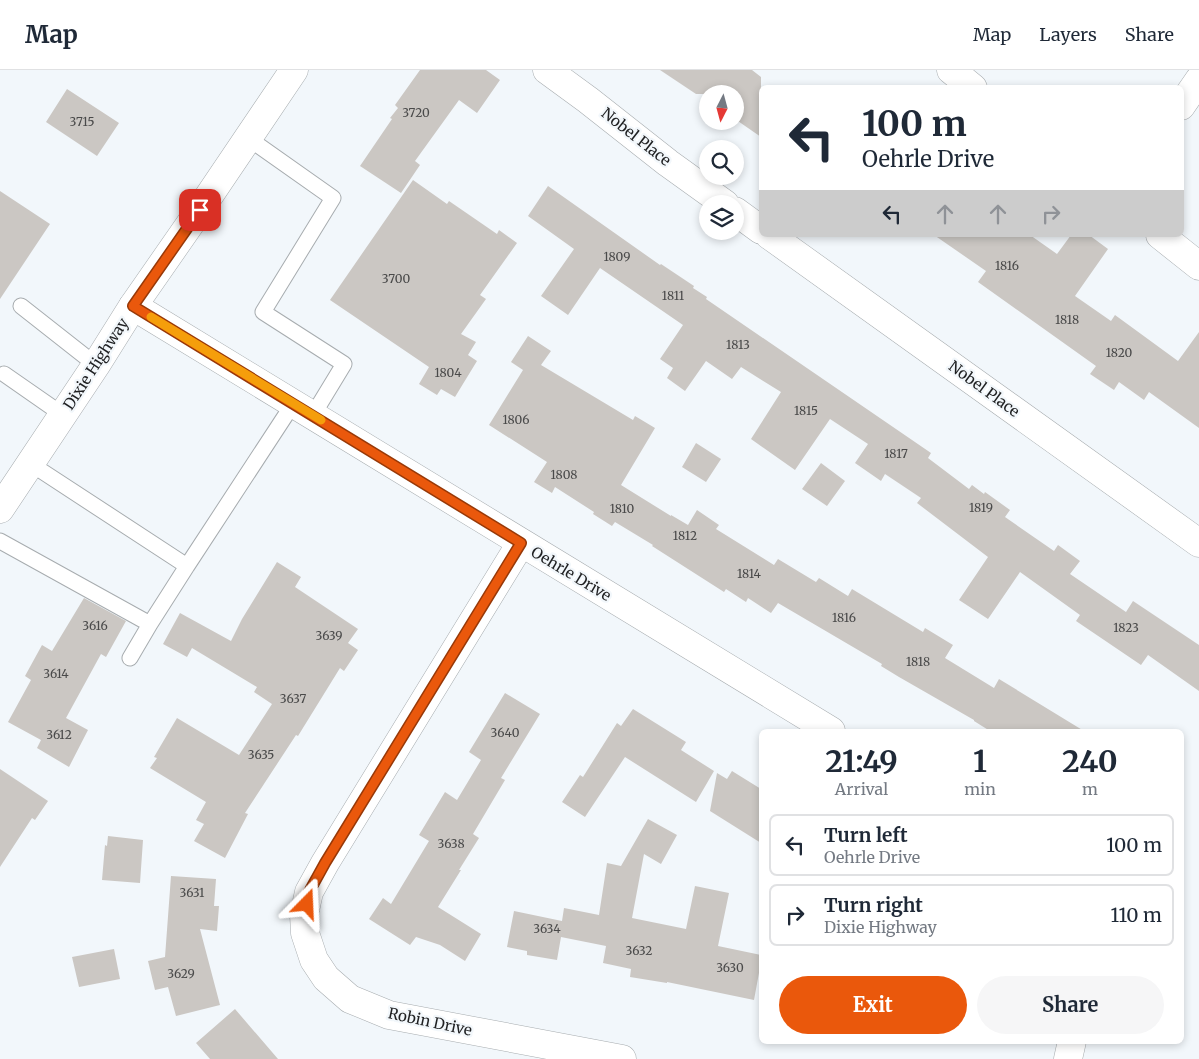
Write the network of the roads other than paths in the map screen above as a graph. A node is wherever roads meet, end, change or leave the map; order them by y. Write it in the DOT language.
graph roads {
  1 [pos="294,70"];
  2 [pos="547,70"];
  3 [pos="951,70"];
  4 [pos="1199,80"];
  5 [pos="969,85"];
  6 [pos="1184,102"];
  7 [pos="248,138"];
  8 [pos="712,195"];
  9 [pos="744,218"];
  10 [pos="759,229"];
  11 [pos="772,237"];
  12 [pos="1163,237"];
  13 [pos="1199,266"];
  14 [pos="21,306"];
  15 [pos="133,306"];
  16 [pos="96,364"];
  17 [pos="4,374"];
  18 [pos="303,409"];
  19 [pos="63,415"];
  20 [pos="30,464"];
  21 [pos="0,509"];
  22 [pos="0,541"];
  23 [pos="521,543"];
  24 [pos="1199,543"];
  25 [pos="187,566"];
  26 [pos="150,624"];
  27 [pos="130,658"];
  28 [pos="828,729"];
  29 [pos="1071,1044"];
  30 [pos="622,1059"];
  31 [pos="1068,1059"];
  1 -- 7 [label="street, Dixie Highway"];
  2 -- 8 [label="street, Nobel Place"];
  3 -- 5 [label="street"];
  4 -- 6 [label="street"];
  7 -- 15 [label="street, Dixie Highway"];
  7 -- 18 [label="lane"];
  9 -- 10 [label="street"];
  11 -- 24 [label="street, Nobel Place"];
  12 -- 13 [label="street"];
  14 -- 16 [label="lane"];
  15 -- 16 [label="street, Dixie Highway"];
  15 -- 18 [label="street, Oehrle Drive"];
  16 -- 19 [label="street, Dixie Highway"];
  17 -- 19 [label="lane"];
  18 -- 23 [label="street, Oehrle Drive"];
  18 -- 25 [label="lane"];
  19 -- 20 [label="street, Dixie Highway"];
  20 -- 21 [label="street, Dixie Highway"];
  20 -- 25 [label="lane"];
  22 -- 26 [label="lane"];
  23 -- 28 [label="street, Oehrle Drive"];
  23 -- 30 [label="street, Robin Drive"];
  25 -- 26 [label="lane"];
  26 -- 27 [label="lane"];
  29 -- 31 [label="street"];
}
